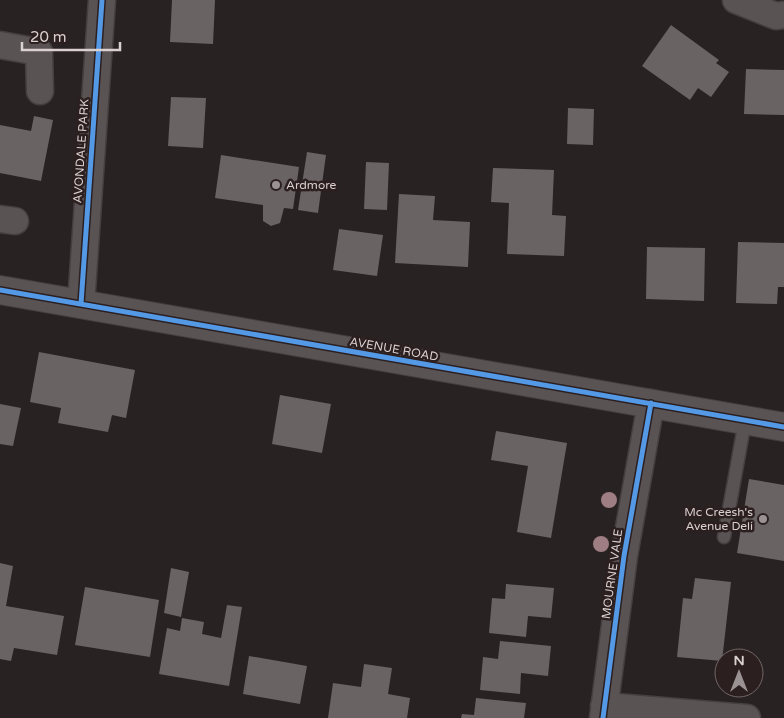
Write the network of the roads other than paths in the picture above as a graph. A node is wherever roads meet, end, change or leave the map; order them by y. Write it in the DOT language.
graph roads {
  1 [pos="102,0"];
  2 [pos="736,0"];
  3 [pos="784,15"];
  4 [pos="0,45"];
  5 [pos="40,91"];
  6 [pos="0,290"];
  7 [pos="81,304"];
  8 [pos="651,403"];
  9 [pos="745,420"];
  10 [pos="784,427"];
  11 [pos="724,537"];
  12 [pos="604,712"];
  13 [pos="747,718"];
  1 -- 7 [label="street, AVONDALE PARK"];
  2 -- 3 [label="street"];
  4 -- 5 [label="street"];
  6 -- 7 [label="main road, AVENUE ROAD"];
  7 -- 8 [label="main road, AVENUE ROAD"];
  8 -- 9 [label="main road, AVENUE ROAD"];
  8 -- 12 [label="street, MOURNE VALE"];
  9 -- 10 [label="main road, AVENUE ROAD"];
  9 -- 11 [label="lane"];
  12 -- 13 [label="street"];
}
